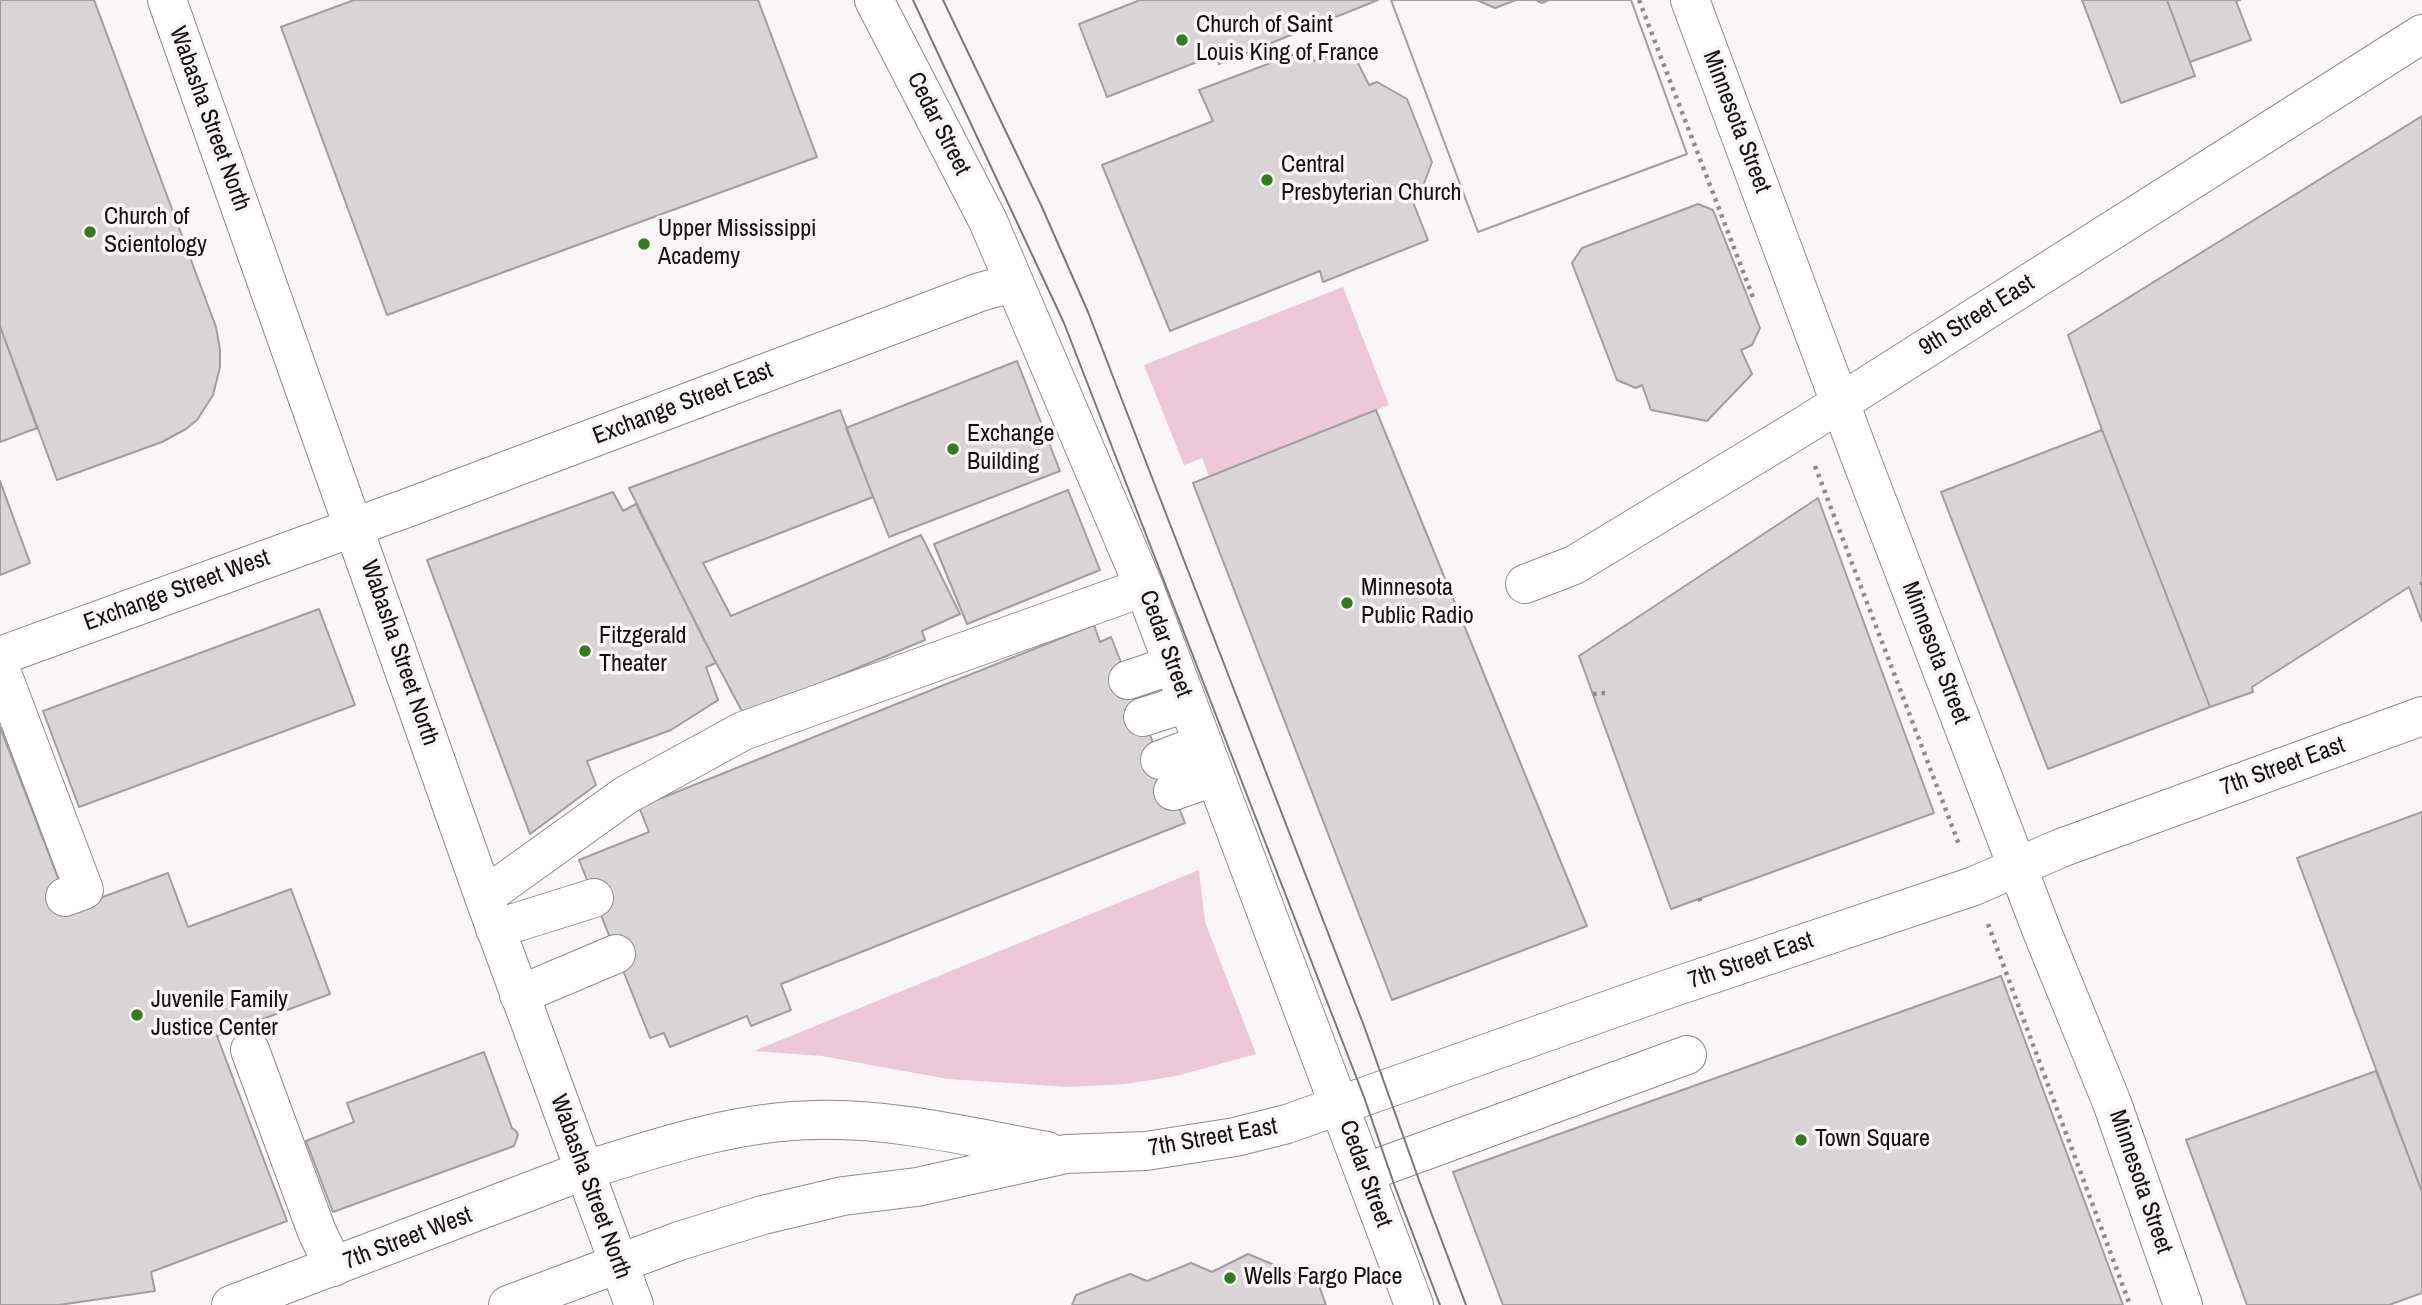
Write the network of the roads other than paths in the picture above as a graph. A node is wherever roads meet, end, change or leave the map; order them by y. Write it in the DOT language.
graph roads {
  1 [pos="167,0"];
  2 [pos="873,0"];
  3 [pos="1690,0"];
  4 [pos="2422,34"];
  5 [pos="1013,284"];
  6 [pos="1840,403"];
  7 [pos="354,527"];
  8 [pos="1525,584"];
  9 [pos="1144,587"];
  10 [pos="0,656"];
  11 [pos="1173,665"];
  12 [pos="0,668"];
  13 [pos="1128,680"];
  14 [pos="1186,703"];
  15 [pos="2422,716"];
  16 [pos="1143,717"];
  17 [pos="1208,760"];
  18 [pos="1166,775"];
  19 [pos="2018,867"];
  20 [pos="65,897"];
  21 [pos="594,898"];
  22 [pos="489,913"];
  23 [pos="616,954"];
  24 [pos="519,995"];
  25 [pos="250,1051"];
  26 [pos="1687,1055"];
  27 [pos="1340,1106"];
  28 [pos="1066,1154"];
  29 [pos="583,1171"];
  30 [pos="1364,1173"];
  31 [pos="618,1265"];
  32 [pos="334,1267"];
  33 [pos="232,1305"];
  34 [pos="508,1305"];
  35 [pos="634,1305"];
  36 [pos="1414,1305"];
  37 [pos="2183,1305"];
  1 -- 7 [label="street, Wabasha Street North"];
  2 -- 5 [label="street, Cedar Street"];
  3 -- 6 [label="street, Minnesota Street"];
  4 -- 6 [label="street, 9th Street East"];
  5 -- 7 [label="street, Exchange Street East"];
  5 -- 9 [label="street, Cedar Street"];
  6 -- 8 [label="street, 9th Street East"];
  6 -- 19 [label="street, Minnesota Street"];
  7 -- 10 [label="street, Exchange Street West"];
  7 -- 22 [label="street, Wabasha Street North"];
  9 -- 11 [label="street, Cedar Street"];
  9 -- 22 [label="street"];
  11 -- 13 [label="street"];
  11 -- 14 [label="street, Cedar Street"];
  12 -- 20 [label="street"];
  14 -- 16 [label="street"];
  14 -- 17 [label="street, Cedar Street"];
  15 -- 19 [label="street, 7th Street East"];
  17 -- 18 [label="street"];
  17 -- 27 [label="street, Cedar Street"];
  19 -- 27 [label="street, 7th Street East"];
  19 -- 37 [label="street, Minnesota Street"];
  21 -- 22 [label="street"];
  22 -- 24 [label="street, Wabasha Street North"];
  23 -- 24 [label="street"];
  24 -- 29 [label="street, Wabasha Street North"];
  25 -- 32 [label="street"];
  26 -- 30 [label="street"];
  27 -- 28 [label="street, 7th Street East"];
  27 -- 30 [label="street, Cedar Street"];
  28 -- 29 [label="street, 7th Street East"];
  28 -- 31 [label="street, 7th Street East"];
  29 -- 31 [label="street, Wabasha Street North"];
  29 -- 32 [label="street, 7th Street West"];
  30 -- 36 [label="street, Cedar Street"];
  31 -- 34 [label="street"];
  31 -- 35 [label="street, Wabasha Street North"];
  32 -- 33 [label="street, 7th Street West"];
}
